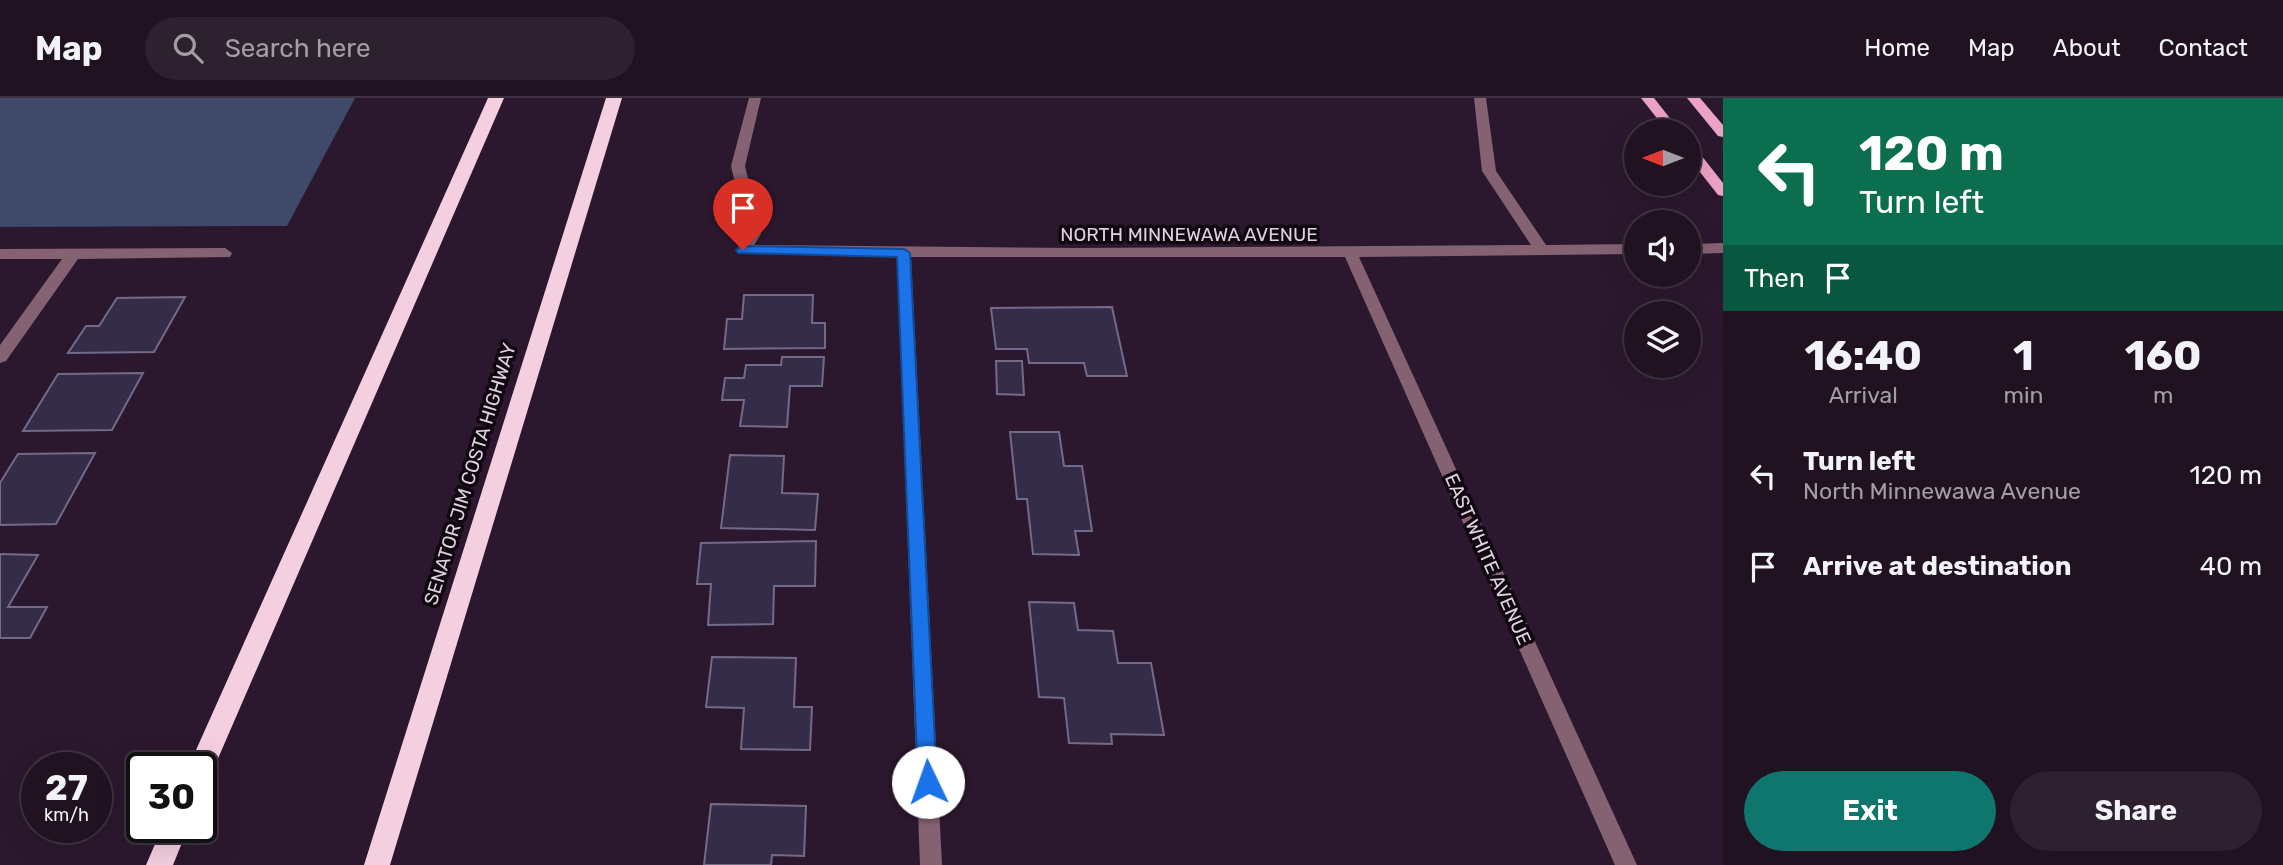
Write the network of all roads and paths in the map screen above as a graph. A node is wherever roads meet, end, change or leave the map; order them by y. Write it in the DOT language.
graph roads {
  1 [pos="496,98"];
  2 [pos="614,98"];
  3 [pos="755,98"];
  4 [pos="1480,98"];
  5 [pos="1647,98"];
  6 [pos="1693,98"];
  7 [pos="1664,119"];
  8 [pos="1723,133"];
  9 [pos="1701,164"];
  10 [pos="1723,192"];
  11 [pos="1723,248"];
  12 [pos="1701,249"];
  13 [pos="1624,250"];
  14 [pos="1542,251"];
  15 [pos="74,253"];
  16 [pos="225,253"];
  17 [pos="904,253"];
  18 [pos="1350,253"];
  19 [pos="0,254"];
  20 [pos="0,358"];
  21 [pos="208,752"];
  22 [pos="169,843"];
  23 [pos="159,865"];
  24 [pos="377,865"];
  25 [pos="931,865"];
  26 [pos="1626,865"];
  1 -- 21 [label="highway"];
  2 -- 24 [label="highway, SENATOR JIM COSTA HIGHWAY"];
  3 -- 17 [label="street, NORTH MINNEWAWA AVENUE"];
  4 -- 14 [label="street"];
  5 -- 7 [label="main road"];
  6 -- 8 [label="main road"];
  9 -- 10 [label="main road"];
  11 -- 12 [label="street"];
  13 -- 14 [label="street, NORTH MINNEWAWA AVENUE"];
  14 -- 18 [label="street, NORTH MINNEWAWA AVENUE"];
  15 -- 16 [label="street"];
  15 -- 19 [label="street"];
  15 -- 20 [label="street"];
  17 -- 18 [label="street, NORTH MINNEWAWA AVENUE"];
  17 -- 25 [label="street"];
  18 -- 26 [label="street, EAST WHITE AVENUE"];
  22 -- 23 [label="highway"];
}
